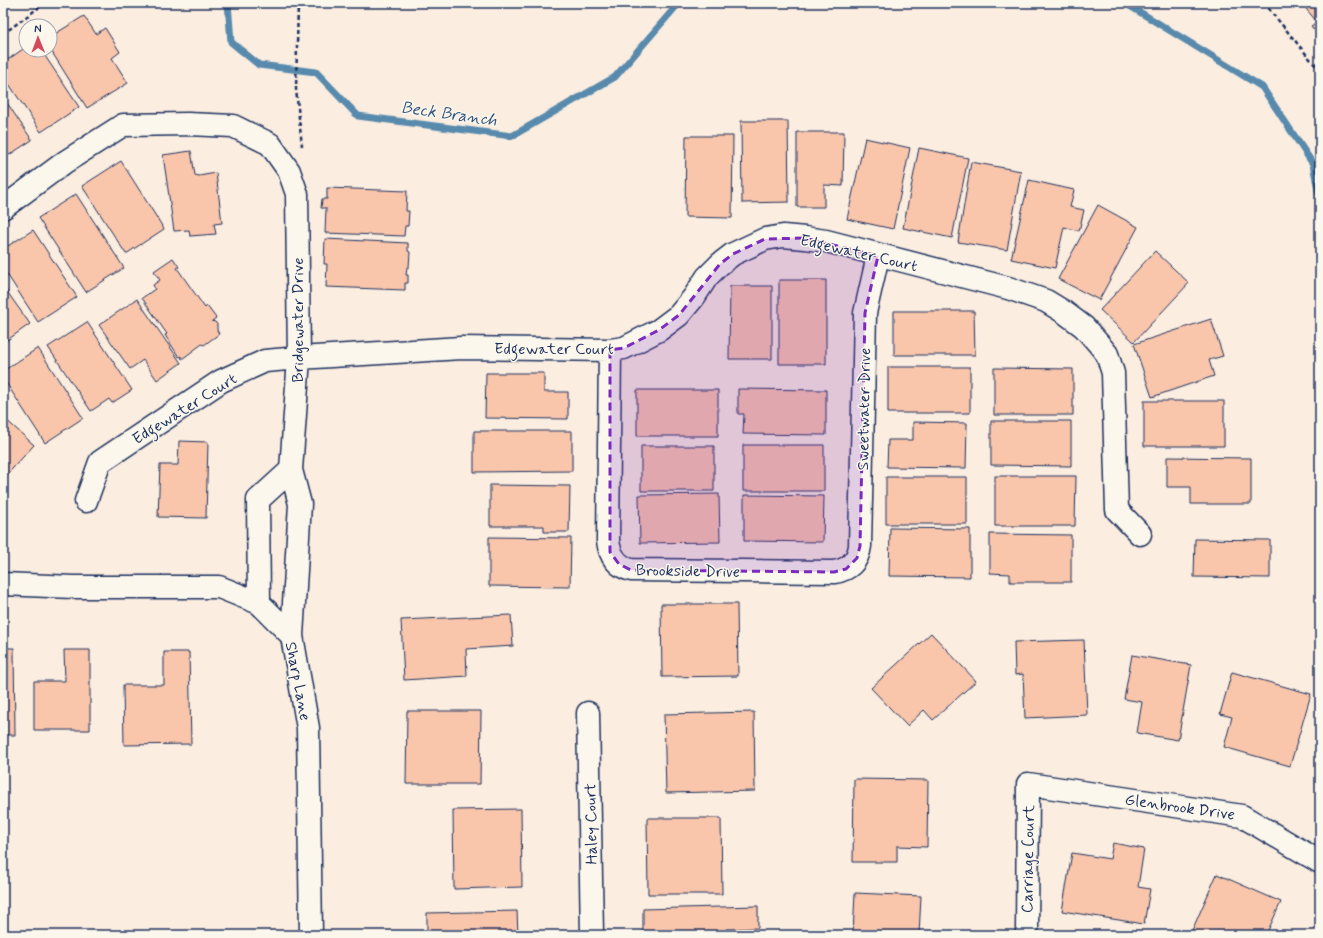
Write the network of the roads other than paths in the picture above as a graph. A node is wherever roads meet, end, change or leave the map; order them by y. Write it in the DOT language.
graph roads {
  1 [pos="3,208"];
  2 [pos="878,256"];
  3 [pos="610,350"];
  4 [pos="299,358"];
  5 [pos="292,470"];
  6 [pos="86,501"];
  7 [pos="1140,534"];
  8 [pos="853,563"];
  9 [pos="3,584"];
  10 [pos="259,603"];
  11 [pos="292,636"];
  12 [pos="588,713"];
  13 [pos="1028,784"];
  14 [pos="1320,862"];
  15 [pos="311,935"];
  16 [pos="592,935"];
  17 [pos="1027,935"];
  1 -- 4 [label="street, Bridgewater Drive"];
  2 -- 3 [label="street, Edgewater Court"];
  2 -- 7 [label="street, Edgewater Court"];
  2 -- 8 [label="street, Sweetwater Drive"];
  3 -- 4 [label="street, Edgewater Court"];
  3 -- 8 [label="street, Brookside Drive"];
  4 -- 5 [label="street, Bridgewater Drive"];
  4 -- 6 [label="street, Edgewater Court"];
  5 -- 10 [label="street"];
  5 -- 11 [label="street, Bridgewater Drive"];
  9 -- 10 [label="street, Sharp Lane"];
  10 -- 11 [label="street, Sharp Lane"];
  11 -- 15 [label="street, Sharp Lane"];
  12 -- 16 [label="street, Haley Court"];
  13 -- 14 [label="street, Glenbrook Drive"];
  13 -- 17 [label="street, Carriage Court"];
}
